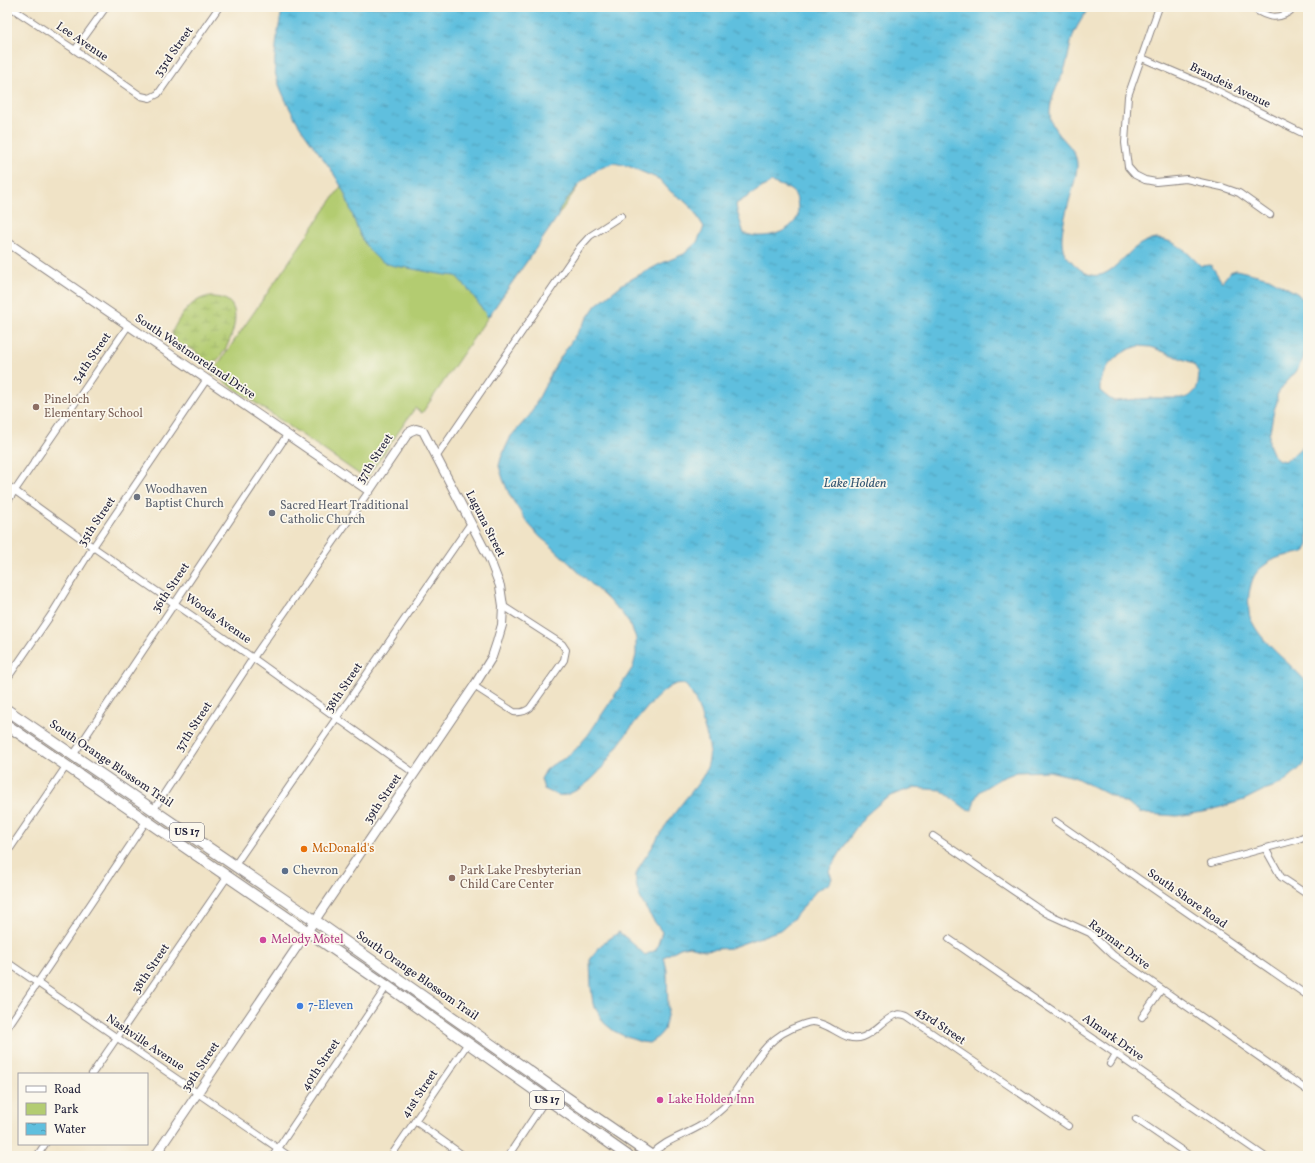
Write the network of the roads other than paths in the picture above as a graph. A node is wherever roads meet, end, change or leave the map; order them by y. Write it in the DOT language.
graph roads {
  1 [pos="10,7"];
  2 [pos="106,7"];
  3 [pos="219,7"];
  4 [pos="1159,7"];
  5 [pos="1251,7"];
  6 [pos="1295,7"];
  7 [pos="75,50"];
  8 [pos="1142,58"];
  9 [pos="142,96"];
  10 [pos="1308,136"];
  11 [pos="1270,215"];
  12 [pos="621,216"];
  13 [pos="7,242"];
  14 [pos="128,326"];
  15 [pos="207,379"];
  16 [pos="287,435"];
  17 [pos="436,456"];
  18 [pos="7,485"];
  19 [pos="15,490"];
  20 [pos="369,491"];
  21 [pos="7,502"];
  22 [pos="471,523"];
  23 [pos="93,547"];
  24 [pos="174,602"];
  25 [pos="503,606"];
  26 [pos="253,658"];
  27 [pos="7,679"];
  28 [pos="474,686"];
  29 [pos="7,710"];
  30 [pos="7,717"];
  31 [pos="337,718"];
  32 [pos="7,725"];
  33 [pos="59,744"];
  34 [pos="74,754"];
  35 [pos="66,765"];
  36 [pos="414,773"];
  37 [pos="154,809"];
  38 [pos="147,820"];
  39 [pos="1054,821"];
  40 [pos="1308,835"];
  41 [pos="933,836"];
  42 [pos="1265,848"];
  43 [pos="7,853"];
  44 [pos="1211,863"];
  45 [pos="235,866"];
  46 [pos="228,876"];
  47 [pos="1308,895"];
  48 [pos="315,920"];
  49 [pos="308,932"];
  50 [pos="949,939"];
  51 [pos="7,962"];
  52 [pos="37,983"];
  53 [pos="387,986"];
  54 [pos="1161,990"];
  55 [pos="1308,996"];
  56 [pos="1142,1018"];
  57 [pos="7,1028"];
  58 [pos="117,1038"];
  59 [pos="468,1044"];
  60 [pos="492,1044"];
  61 [pos="1116,1054"];
  62 [pos="1110,1064"];
  63 [pos="93,1073"];
  64 [pos="1308,1091"];
  65 [pos="198,1093"];
  66 [pos="546,1100"];
  67 [pos="1136,1119"];
  68 [pos="415,1121"];
  69 [pos="1068,1126"];
  70 [pos="44,1145"];
  71 [pos="278,1148"];
  72 [pos="626,1155"];
  73 [pos="37,1156"];
  74 [pos="155,1156"];
  75 [pos="273,1156"];
  76 [pos="290,1156"];
  77 [pos="391,1156"];
  78 [pos="464,1156"];
  79 [pos="508,1156"];
  80 [pos="651,1156"];
  81 [pos="1190,1156"];
  82 [pos="1264,1156"];
  1 -- 7 [label="street, Lee Avenue"];
  2 -- 7 [label="street"];
  3 -- 9 [label="street, 33rd Street"];
  4 -- 8 [label="street"];
  5 -- 6 [label="street"];
  7 -- 9 [label="street, Lee Avenue"];
  8 -- 10 [label="street, Brandeis Avenue"];
  8 -- 11 [label="street"];
  12 -- 17 [label="street"];
  13 -- 14 [label="street, South Westmoreland Drive"];
  14 -- 15 [label="street, South Westmoreland Drive"];
  14 -- 19 [label="street, 34th Street"];
  15 -- 16 [label="street, South Westmoreland Drive"];
  15 -- 23 [label="street, 35th Street"];
  16 -- 20 [label="street, South Westmoreland Drive"];
  16 -- 24 [label="street, 36th Street"];
  17 -- 20 [label="street, 37th Street"];
  17 -- 22 [label="street, Laguna Street"];
  18 -- 19 [label="street, Woods Avenue"];
  19 -- 21 [label="street, 34th Street"];
  19 -- 23 [label="street, Woods Avenue"];
  20 -- 26 [label="street, 37th Street"];
  22 -- 25 [label="street, Laguna Street"];
  22 -- 31 [label="street, 38th Street"];
  23 -- 24 [label="street, Woods Avenue"];
  23 -- 27 [label="street, 35th Street"];
  24 -- 26 [label="street, Woods Avenue"];
  24 -- 34 [label="street, 36th Street"];
  25 -- 28 [label="street, 39th Street"];
  25 -- 28 [label="street"];
  26 -- 31 [label="street, Woods Avenue"];
  26 -- 37 [label="street, 37th Street"];
  28 -- 36 [label="street, 39th Street"];
  29 -- 33 [label="main road, South Orange Blossom Trail / US 17"];
  30 -- 33 [label="main road"];
  31 -- 36 [label="street, Woods Avenue"];
  31 -- 45 [label="street, 38th Street"];
  32 -- 35 [label="main road, US 17"];
  33 -- 34 [label="main road, South Orange Blossom Trail / US 17"];
  34 -- 37 [label="main road, South Orange Blossom Trail / US 17"];
  35 -- 38 [label="main road, US 17"];
  35 -- 43 [label="street"];
  36 -- 48 [label="street, 39th Street"];
  37 -- 45 [label="main road, South Orange Blossom Trail / US 17"];
  38 -- 46 [label="main road, US 17"];
  38 -- 52 [label="street"];
  39 -- 55 [label="street, South Shore Road"];
  40 -- 42 [label="street"];
  41 -- 54 [label="street, Raymar Drive"];
  42 -- 44 [label="street"];
  42 -- 47 [label="street"];
  45 -- 48 [label="main road, South Orange Blossom Trail / US 17"];
  46 -- 49 [label="main road, US 17"];
  46 -- 58 [label="street, 38th Street"];
  48 -- 49 [label="street, 39th Street"];
  48 -- 60 [label="main road, South Orange Blossom Trail / US 17"];
  49 -- 53 [label="main road, US 17"];
  49 -- 65 [label="street, 39th Street"];
  50 -- 61 [label="street, Almark Drive"];
  51 -- 52 [label="street, Nashville Avenue"];
  52 -- 57 [label="street"];
  52 -- 58 [label="street, Nashville Avenue"];
  53 -- 59 [label="main road, US 17"];
  53 -- 71 [label="street, 40th Street"];
  54 -- 56 [label="street"];
  54 -- 64 [label="street, Raymar Drive"];
  58 -- 63 [label="street, 38th Street"];
  58 -- 65 [label="street, Nashville Avenue"];
  59 -- 60 [label="main road"];
  59 -- 66 [label="main road, US 17"];
  59 -- 68 [label="street, 41st Street"];
  60 -- 80 [label="main road, South Orange Blossom Trail / US 17"];
  61 -- 62 [label="street"];
  61 -- 82 [label="street, Almark Drive"];
  65 -- 71 [label="street, Nashville Avenue"];
  65 -- 74 [label="street, 39th Street"];
  66 -- 72 [label="main road, US 17"];
  66 -- 79 [label="street"];
  67 -- 81 [label="street"];
  68 -- 77 [label="street, 41st Street"];
  68 -- 78 [label="street"];
  69 -- 80 [label="street, 43rd Street"];
  70 -- 73 [label="street"];
  71 -- 75 [label="street, 40th Street"];
  71 -- 76 [label="street, Nashville Avenue"];
}
